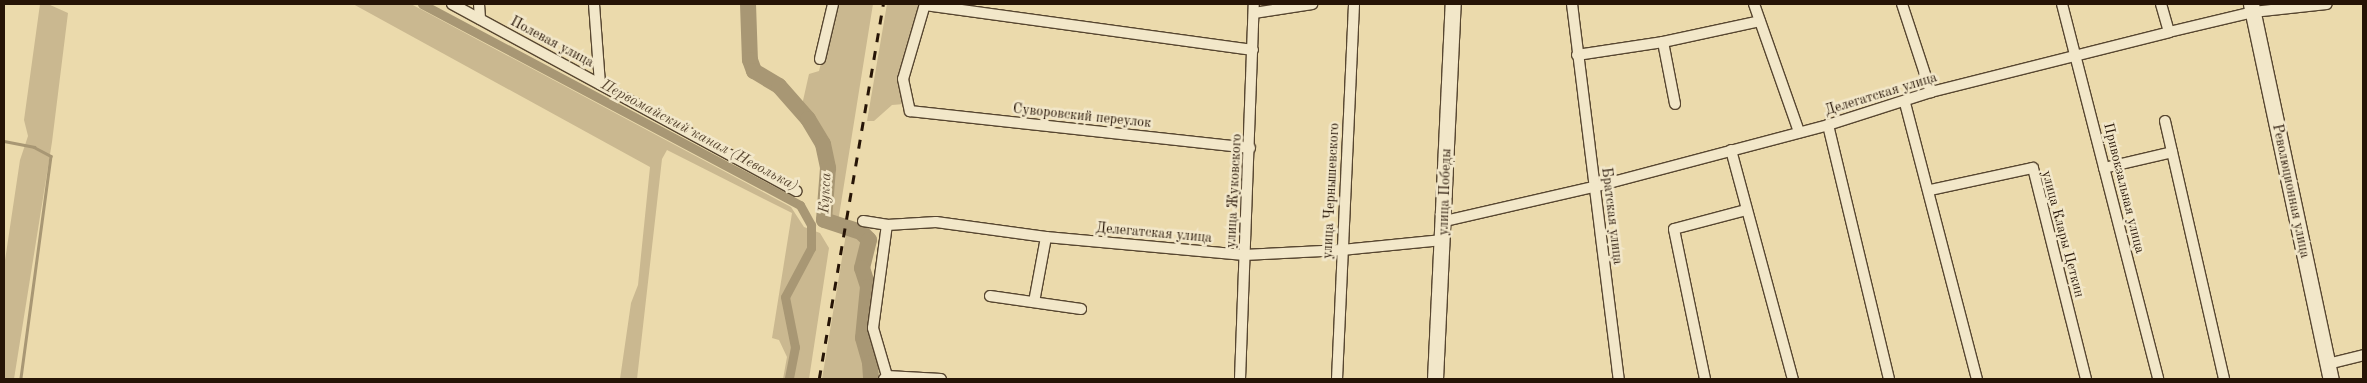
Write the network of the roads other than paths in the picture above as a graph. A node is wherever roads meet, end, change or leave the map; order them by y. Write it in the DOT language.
graph roads {
  1 [pos="452,4"];
  2 [pos="479,4"];
  3 [pos="594,4"];
  4 [pos="833,4"];
  5 [pos="925,4"];
  6 [pos="1312,4"];
  7 [pos="1354,4"];
  8 [pos="1453,4"];
  9 [pos="1572,4"];
  10 [pos="1754,4"];
  11 [pos="1902,4"];
  12 [pos="2062,4"];
  13 [pos="2161,4"];
  14 [pos="2327,4"];
  15 [pos="2252,8"];
  16 [pos="1254,9"];
  17 [pos="480,19"];
  18 [pos="1760,21"];
  19 [pos="2168,32"];
  20 [pos="1663,42"];
  21 [pos="1253,50"];
  22 [pos="1577,55"];
  23 [pos="2077,57"];
  24 [pos="820,59"];
  25 [pos="600,84"];
  26 [pos="1930,92"];
  27 [pos="1905,102"];
  28 [pos="1675,104"];
  29 [pos="2165,121"];
  30 [pos="1828,125"];
  31 [pos="1799,132"];
  32 [pos="1250,148"];
  33 [pos="1731,150"];
  34 [pos="2172,152"];
  35 [pos="2104,168"];
  36 [pos="1594,187"];
  37 [pos="1930,190"];
  38 [pos="796,191"];
  39 [pos="1746,210"];
  40 [pos="863,221"];
  41 [pos="1445,221"];
  42 [pos="887,225"];
  43 [pos="1046,237"];
  44 [pos="1444,240"];
  45 [pos="1342,250"];
  46 [pos="1244,255"];
  47 [pos="990,296"];
  48 [pos="1034,302"];
  49 [pos="1081,309"];
  50 [pos="2363,355"];
  51 [pos="2328,364"];
  52 [pos="885,378"];
  53 [pos="941,379"];
  54 [pos="1240,379"];
  55 [pos="1337,379"];
  56 [pos="1435,379"];
  57 [pos="1618,379"];
  58 [pos="1704,379"];
  59 [pos="1793,379"];
  60 [pos="1889,379"];
  61 [pos="1977,379"];
  62 [pos="2086,379"];
  63 [pos="2158,379"];
  64 [pos="2224,379"];
  65 [pos="2331,379"];
  1 -- 17 [label="street, Полевая улица"];
  2 -- 17 [label="street"];
  3 -- 25 [label="street"];
  4 -- 24 [label="street"];
  5 -- 21 [label="street"];
  5 -- 32 [label="street, Суворовский переулок"];
  6 -- 16 [label="street"];
  7 -- 45 [label="street, улица Чернышевского"];
  8 -- 41 [label="street, улица Победы"];
  9 -- 22 [label="street, Братская улица"];
  10 -- 18 [label="street"];
  11 -- 26 [label="street"];
  12 -- 23 [label="street, Привокзальная улица"];
  13 -- 19 [label="street"];
  14 -- 15 [label="street, Делегатская улица"];
  15 -- 19 [label="street, Делегатская улица"];
  15 -- 51 [label="street, Революционная улица"];
  16 -- 21 [label="street, улица Жуковского"];
  17 -- 25 [label="street, Полевая улица"];
  18 -- 20 [label="street"];
  18 -- 31 [label="street"];
  19 -- 23 [label="street, Делегатская улица"];
  20 -- 22 [label="street"];
  20 -- 28 [label="street"];
  21 -- 32 [label="street, улица Жуковского"];
  22 -- 36 [label="street, Братская улица"];
  23 -- 26 [label="street, Делегатская улица"];
  23 -- 35 [label="street, Привокзальная улица"];
  25 -- 38 [label="street, Полевая улица"];
  26 -- 27 [label="street, Делегатская улица"];
  27 -- 30 [label="street, Делегатская улица"];
  27 -- 37 [label="street"];
  29 -- 34 [label="street"];
  30 -- 31 [label="street, Делегатская улица"];
  30 -- 60 [label="street"];
  31 -- 33 [label="street, Делегатская улица"];
  32 -- 46 [label="street, улица Жуковского"];
  33 -- 36 [label="street, Делегатская улица"];
  33 -- 39 [label="street"];
  34 -- 35 [label="street"];
  34 -- 64 [label="street"];
  35 -- 63 [label="street, Привокзальная улица"];
  36 -- 41 [label="street, Делегатская улица"];
  36 -- 57 [label="street, Братская улица"];
  37 -- 61 [label="street"];
  37 -- 62 [label="street, улица Клары Цеткин"];
  39 -- 58 [label="street"];
  39 -- 59 [label="street"];
  40 -- 42 [label="street, Делегатская улица"];
  41 -- 44 [label="street, улица Победы"];
  42 -- 43 [label="street, Делегатская улица"];
  42 -- 52 [label="street"];
  43 -- 46 [label="street, Делегатская улица"];
  43 -- 48 [label="street"];
  44 -- 45 [label="street, Делегатская улица"];
  44 -- 56 [label="street, улица Победы"];
  45 -- 46 [label="street, Делегатская улица"];
  45 -- 55 [label="street, улица Чернышевского"];
  46 -- 54 [label="street, улица Жуковского"];
  47 -- 48 [label="street"];
  48 -- 49 [label="street"];
  50 -- 51 [label="street"];
  51 -- 65 [label="street, Революционная улица"];
  52 -- 53 [label="street"];
}
